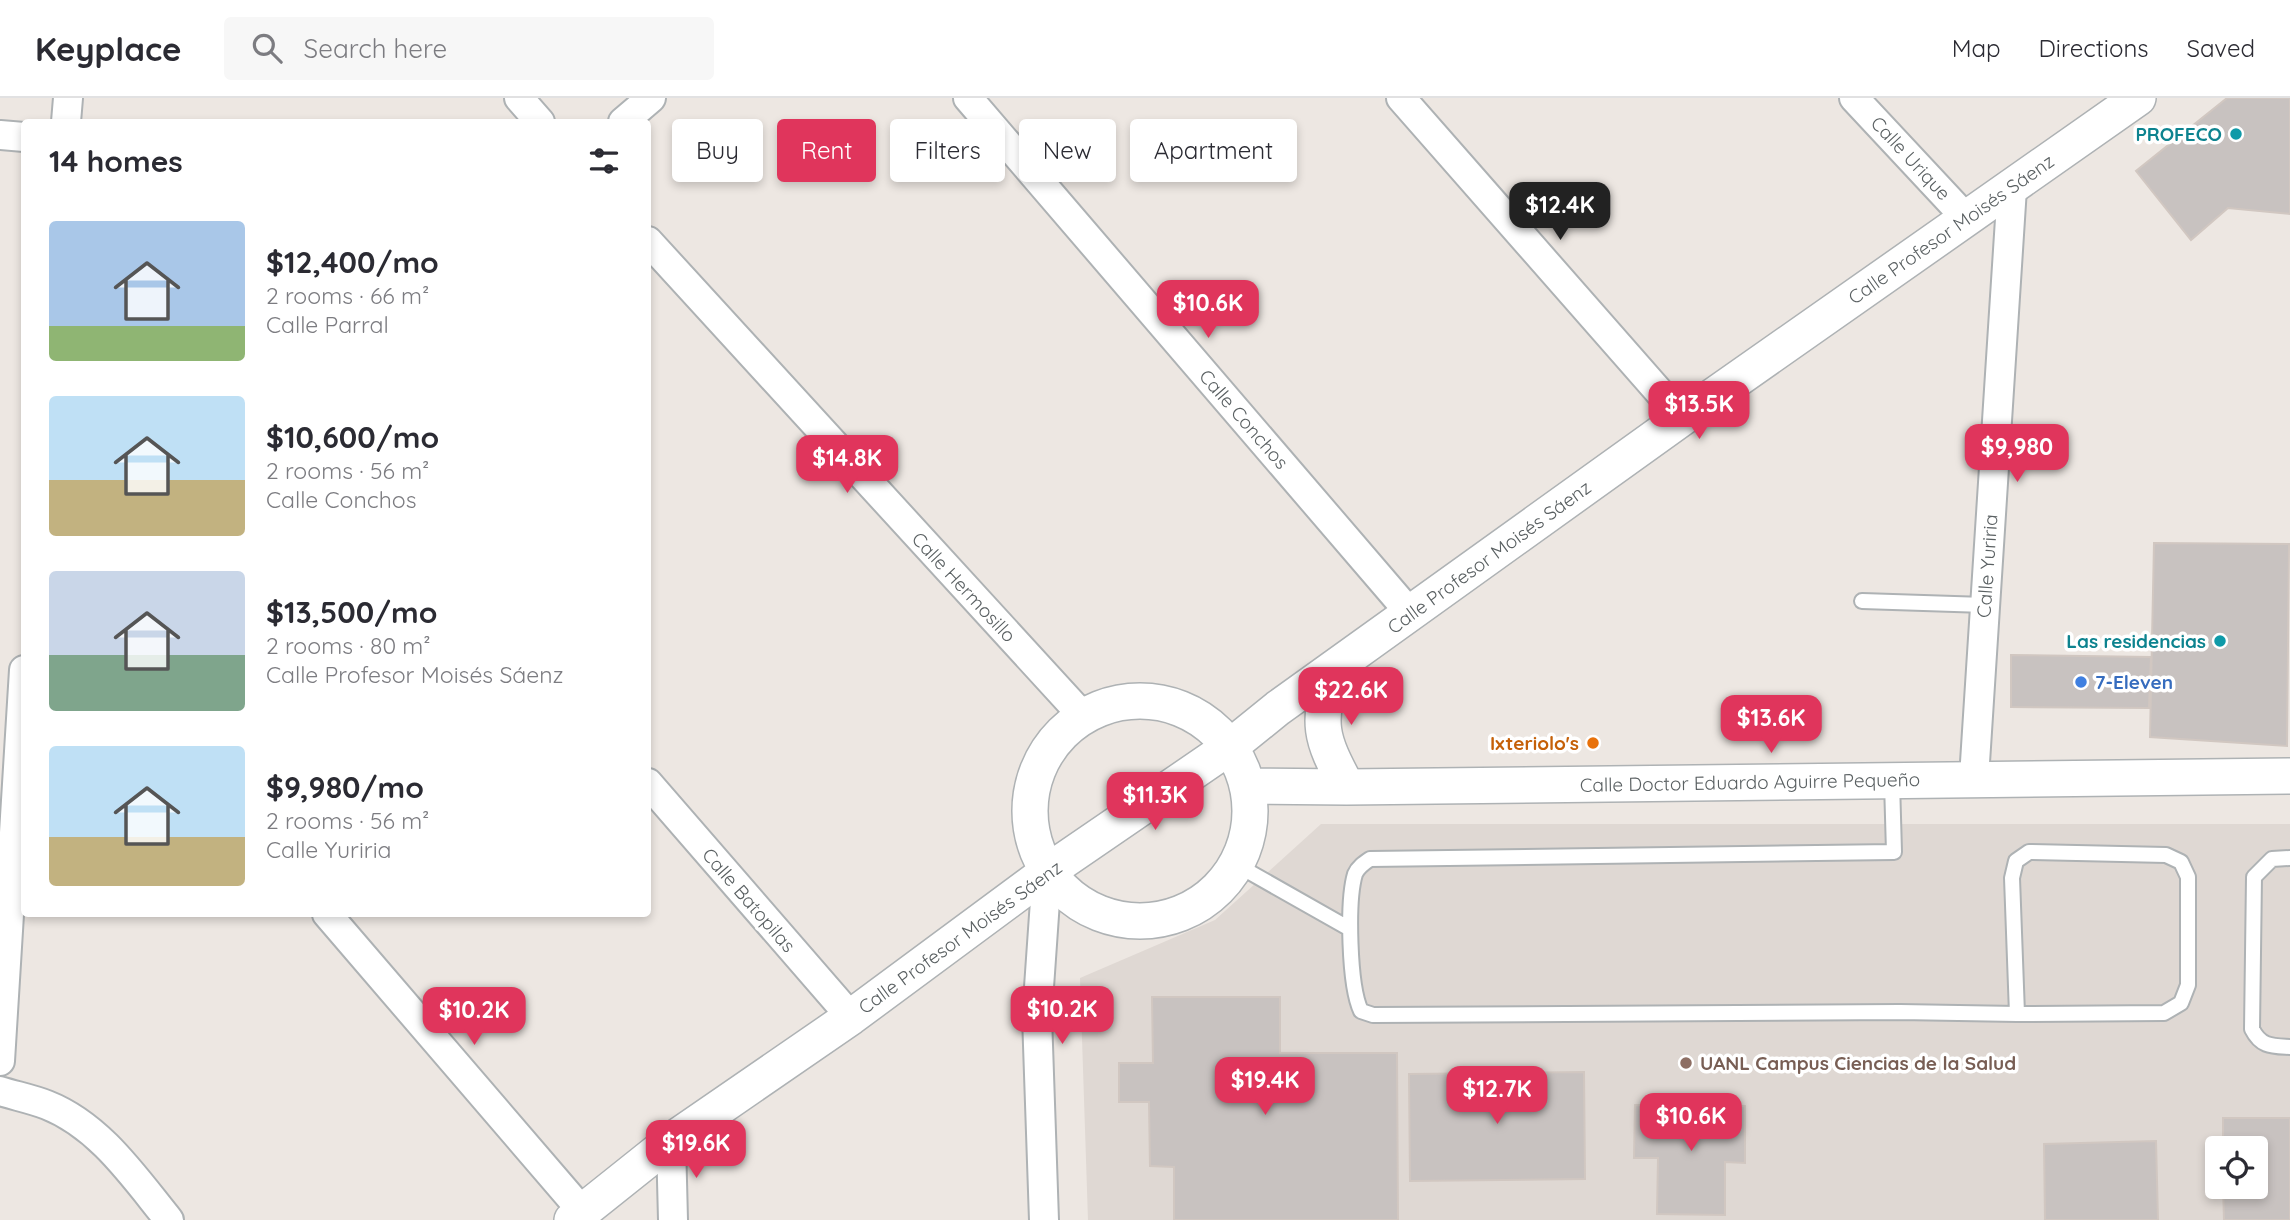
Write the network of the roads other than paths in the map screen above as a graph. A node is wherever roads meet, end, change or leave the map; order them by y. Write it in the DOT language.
graph roads {
  1 [pos="68,98"];
  2 [pos="519,98"];
  3 [pos="652,98"];
  4 [pos="968,98"];
  5 [pos="1401,98"];
  6 [pos="1854,98"];
  7 [pos="2138,98"];
  8 [pos="66,119"];
  9 [pos="537,119"];
  10 [pos="627,119"];
  11 [pos="0,135"];
  12 [pos="21,137"];
  13 [pos="2012,188"];
  14 [pos="1967,219"];
  15 [pos="651,245"];
  16 [pos="1682,418"];
  17 [pos="1862,601"];
  18 [pos="1985,605"];
  19 [pos="1410,613"];
  20 [pos="1334,669"];
  21 [pos="1082,715"];
  22 [pos="21,719"];
  23 [pos="1231,746"];
  24 [pos="2290,776"];
  25 [pos="1974,778"];
  26 [pos="1892,782"];
  27 [pos="651,786"];
  28 [pos="1251,786"];
  29 [pos="1347,787"];
  30 [pos="2290,858"];
  31 [pos="1237,865"];
  32 [pos="1047,872"];
  33 [pos="329,917"];
  34 [pos="1350,929"];
  35 [pos="2017,1014"];
  36 [pos="851,1017"];
  37 [pos="2290,1047"];
  38 [pos="0,1061"];
  39 [pos="0,1091"];
  40 [pos="671,1141"];
  41 [pos="578,1216"];
  42 [pos="169,1220"];
  43 [pos="673,1220"];
  44 [pos="1044,1220"];
  1 -- 8 [label="street"];
  2 -- 9 [label="street"];
  3 -- 10 [label="street"];
  4 -- 19 [label="street, Calle Conchos"];
  5 -- 16 [label="street"];
  6 -- 14 [label="street, Calle Urique"];
  7 -- 13 [label="street, Calle Profesor Moisés Sáenz"];
  11 -- 12 [label="street"];
  13 -- 14 [label="street, Calle Profesor Moisés Sáenz"];
  13 -- 18 [label="street, Calle Yuriria"];
  14 -- 16 [label="street, Calle Profesor Moisés Sáenz"];
  15 -- 21 [label="street, Calle Hermosillo"];
  16 -- 19 [label="street, Calle Profesor Moisés Sáenz"];
  17 -- 18 [label="lane"];
  18 -- 25 [label="street, Calle Yuriria"];
  19 -- 20 [label="street, Calle Profesor Moisés Sáenz"];
  20 -- 23 [label="street, Calle Profesor Moisés Sáenz"];
  20 -- 29 [label="street"];
  21 -- 23 [label="street"];
  21 -- 32 [label="street"];
  22 -- 38 [label="street"];
  23 -- 28 [label="street"];
  23 -- 32 [label="street, Calle Profesor Moisés Sáenz"];
  24 -- 25 [label="street, Calle Doctor Eduardo Aguirre Pequeño"];
  25 -- 26 [label="street, Calle Doctor Eduardo Aguirre Pequeño"];
  26 -- 29 [label="street, Calle Doctor Eduardo Aguirre Pequeño"];
  26 -- 34 [label="lane"];
  27 -- 36 [label="street, Calle Batopilas"];
  28 -- 29 [label="street, Calle Doctor Eduardo Aguirre Pequeño"];
  28 -- 31 [label="street"];
  30 -- 37 [label="lane"];
  31 -- 32 [label="street"];
  31 -- 34 [label="lane"];
  32 -- 36 [label="street, Calle Profesor Moisés Sáenz"];
  32 -- 44 [label="street"];
  33 -- 41 [label="street"];
  34 -- 35 [label="lane"];
  35 -- 35 [label="lane"];
  36 -- 40 [label="street, Calle Profesor Moisés Sáenz"];
  39 -- 42 [label="street"];
  40 -- 41 [label="street, Calle Profesor Moisés Sáenz"];
  40 -- 43 [label="street"];
}
